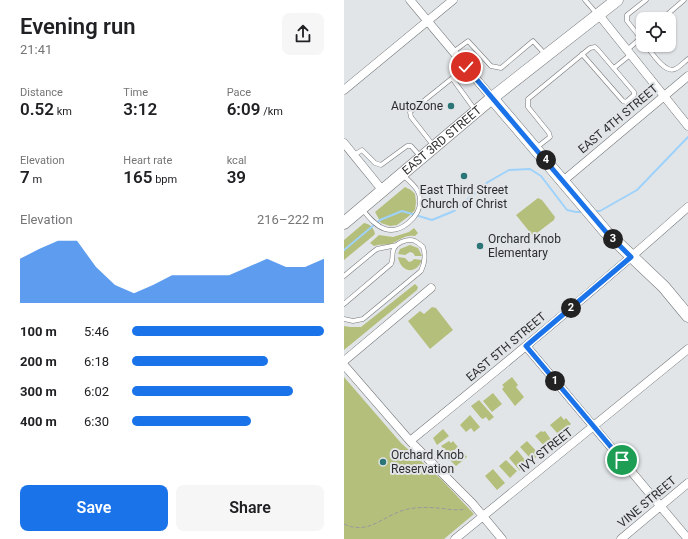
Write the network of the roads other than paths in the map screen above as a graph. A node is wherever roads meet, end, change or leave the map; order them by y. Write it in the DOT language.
graph roads {
  1 [pos="410,0"];
  2 [pos="453,0"];
  3 [pos="586,0"];
  4 [pos="617,0"];
  5 [pos="646,0"];
  6 [pos="684,0"];
  7 [pos="670,12"];
  8 [pos="599,16"];
  9 [pos="428,21"];
  10 [pos="636,32"];
  11 [pos="636,45"];
  12 [pos="453,52"];
  13 [pos="652,52"];
  14 [pos="629,53"];
  15 [pos="582,54"];
  16 [pos="547,56"];
  17 [pos="688,59"];
  18 [pos="466,67"];
  19 [pos="614,68"];
  20 [pos="688,76"];
  21 [pos="452,78"];
  22 [pos="344,90"];
  23 [pos="664,96"];
  24 [pos="492,98"];
  25 [pos="477,112"];
  26 [pos="688,126"];
  27 [pos="344,143"];
  28 [pos="434,147"];
  29 [pos="535,148"];
  30 [pos="354,155"];
  31 [pos="422,158"];
  32 [pos="403,174"];
  33 [pos="563,181"];
  34 [pos="383,191"];
  35 [pos="688,207"];
  36 [pos="362,208"];
  37 [pos="344,223"];
  38 [pos="397,245"];
  39 [pos="631,257"];
  40 [pos="344,276"];
  41 [pos="431,288"];
  42 [pos="344,304"];
  43 [pos="688,316"];
  44 [pos="344,319"];
  45 [pos="526,346"];
  46 [pos="688,349"];
  47 [pos="344,361"];
  48 [pos="344,365"];
  49 [pos="594,427"];
  50 [pos="410,441"];
  51 [pos="688,483"];
  52 [pos="661,506"];
  53 [pos="483,516"];
  54 [pos="455,539"];
  55 [pos="502,539"];
  56 [pos="621,539"];
  57 [pos="688,539"];
  1 -- 9 [label="street"];
  2 -- 9 [label="street"];
  3 -- 8 [label="lane"];
  4 -- 8 [label="main road, EAST 3RD STREET"];
  5 -- 10 [label="lane"];
  6 -- 7 [label="lane"];
  8 -- 14 [label="street"];
  8 -- 16 [label="main road, EAST 3RD STREET"];
  9 -- 12 [label="street"];
  9 -- 22 [label="street"];
  11 -- 14 [label="lane"];
  12 -- 16 [label="lane"];
  12 -- 18 [label="street"];
  13 -- 17 [label="lane"];
  14 -- 19 [label="lane"];
  14 -- 23 [label="street"];
  15 -- 19 [label="lane"];
  15 -- 19 [label="lane"];
  15 -- 29 [label="lane"];
  16 -- 24 [label="main road, EAST 3RD STREET"];
  18 -- 21 [label="lane"];
  18 -- 24 [label="street"];
  20 -- 23 [label="street, EAST 4TH STREET"];
  21 -- 25 [label="lane"];
  21 -- 28 [label="lane"];
  23 -- 26 [label="street"];
  23 -- 33 [label="street, EAST 4TH STREET"];
  24 -- 25 [label="main road, EAST 3RD STREET"];
  24 -- 29 [label="main road"];
  25 -- 28 [label="main road, EAST 3RD STREET"];
  27 -- 30 [label="street"];
  28 -- 31 [label="main road, EAST 3RD STREET"];
  29 -- 33 [label="main road"];
  30 -- 31 [label="lane"];
  30 -- 34 [label="street"];
  31 -- 32 [label="main road, EAST 3RD STREET"];
  32 -- 34 [label="main road, EAST 3RD STREET"];
  32 -- 36 [label="lane"];
  33 -- 39 [label="main road"];
  34 -- 36 [label="main road, EAST 3RD STREET"];
  35 -- 39 [label="street, EAST 5TH STREET"];
  36 -- 37 [label="main road, EAST 3RD STREET"];
  38 -- 40 [label="lane"];
  38 -- 42 [label="lane"];
  38 -- 44 [label="lane"];
  39 -- 43 [label="main road"];
  39 -- 45 [label="street, EAST 5TH STREET"];
  41 -- 47 [label="street"];
  45 -- 49 [label="street"];
  45 -- 50 [label="street, EAST 5TH STREET"];
  46 -- 49 [label="street, IVY STREET"];
  48 -- 50 [label="street"];
  49 -- 52 [label="street"];
  49 -- 53 [label="street, IVY STREET"];
  50 -- 53 [label="street"];
  51 -- 52 [label="street, VINE STREET"];
  52 -- 56 [label="street, VINE STREET"];
  52 -- 57 [label="street"];
  53 -- 54 [label="street, IVY STREET"];
  53 -- 55 [label="street"];
}
